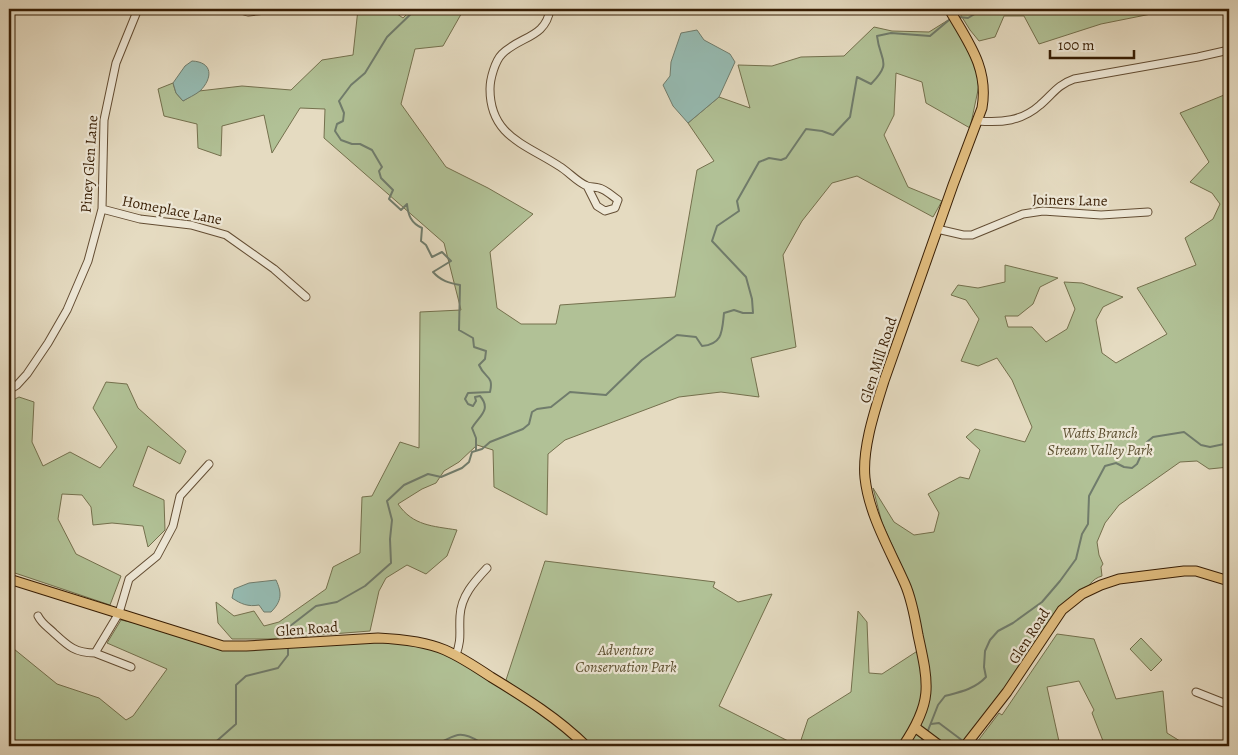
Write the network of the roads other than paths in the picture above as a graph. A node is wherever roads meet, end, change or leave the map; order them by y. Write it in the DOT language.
graph roads {
  1 [pos="138,9"];
  2 [pos="238,9"];
  3 [pos="550,9"];
  4 [pos="949,9"];
  5 [pos="266,10"];
  6 [pos="1229,50"];
  7 [pos="978,121"];
  8 [pos="587,186"];
  9 [pos="102,209"];
  10 [pos="1148,212"];
  11 [pos="937,229"];
  12 [pos="306,297"];
  13 [pos="9,390"];
  14 [pos="209,464"];
  15 [pos="487,568"];
  16 [pos="9,579"];
  17 [pos="1229,581"];
  18 [pos="119,614"];
  19 [pos="38,616"];
  20 [pos="95,653"];
  21 [pos="456,655"];
  22 [pos="131,667"];
  23 [pos="1196,692"];
  24 [pos="1229,705"];
  25 [pos="918,730"];
  26 [pos="937,744"];
  27 [pos="586,746"];
  28 [pos="903,746"];
  29 [pos="965,746"];
  1 -- 9 [label="street, Piney Glen Lane"];
  2 -- 5 [label="street"];
  3 -- 8 [label="street"];
  4 -- 7 [label="main road, Glen Mill Road"];
  6 -- 7 [label="street"];
  7 -- 11 [label="main road, Glen Mill Road"];
  9 -- 12 [label="street, Homeplace Lane"];
  9 -- 13 [label="street, Piney Glen Lane"];
  10 -- 11 [label="street, Joiners Lane"];
  11 -- 25 [label="main road, Glen Mill Road"];
  14 -- 18 [label="street"];
  15 -- 21 [label="street"];
  16 -- 18 [label="main road, Glen Road"];
  17 -- 29 [label="main road, Glen Road"];
  18 -- 20 [label="street"];
  18 -- 21 [label="main road, Glen Road"];
  19 -- 20 [label="street"];
  20 -- 22 [label="street"];
  21 -- 27 [label="main road, Glen Road"];
  23 -- 24 [label="street"];
  25 -- 26 [label="main road"];
  25 -- 28 [label="main road"];
}
